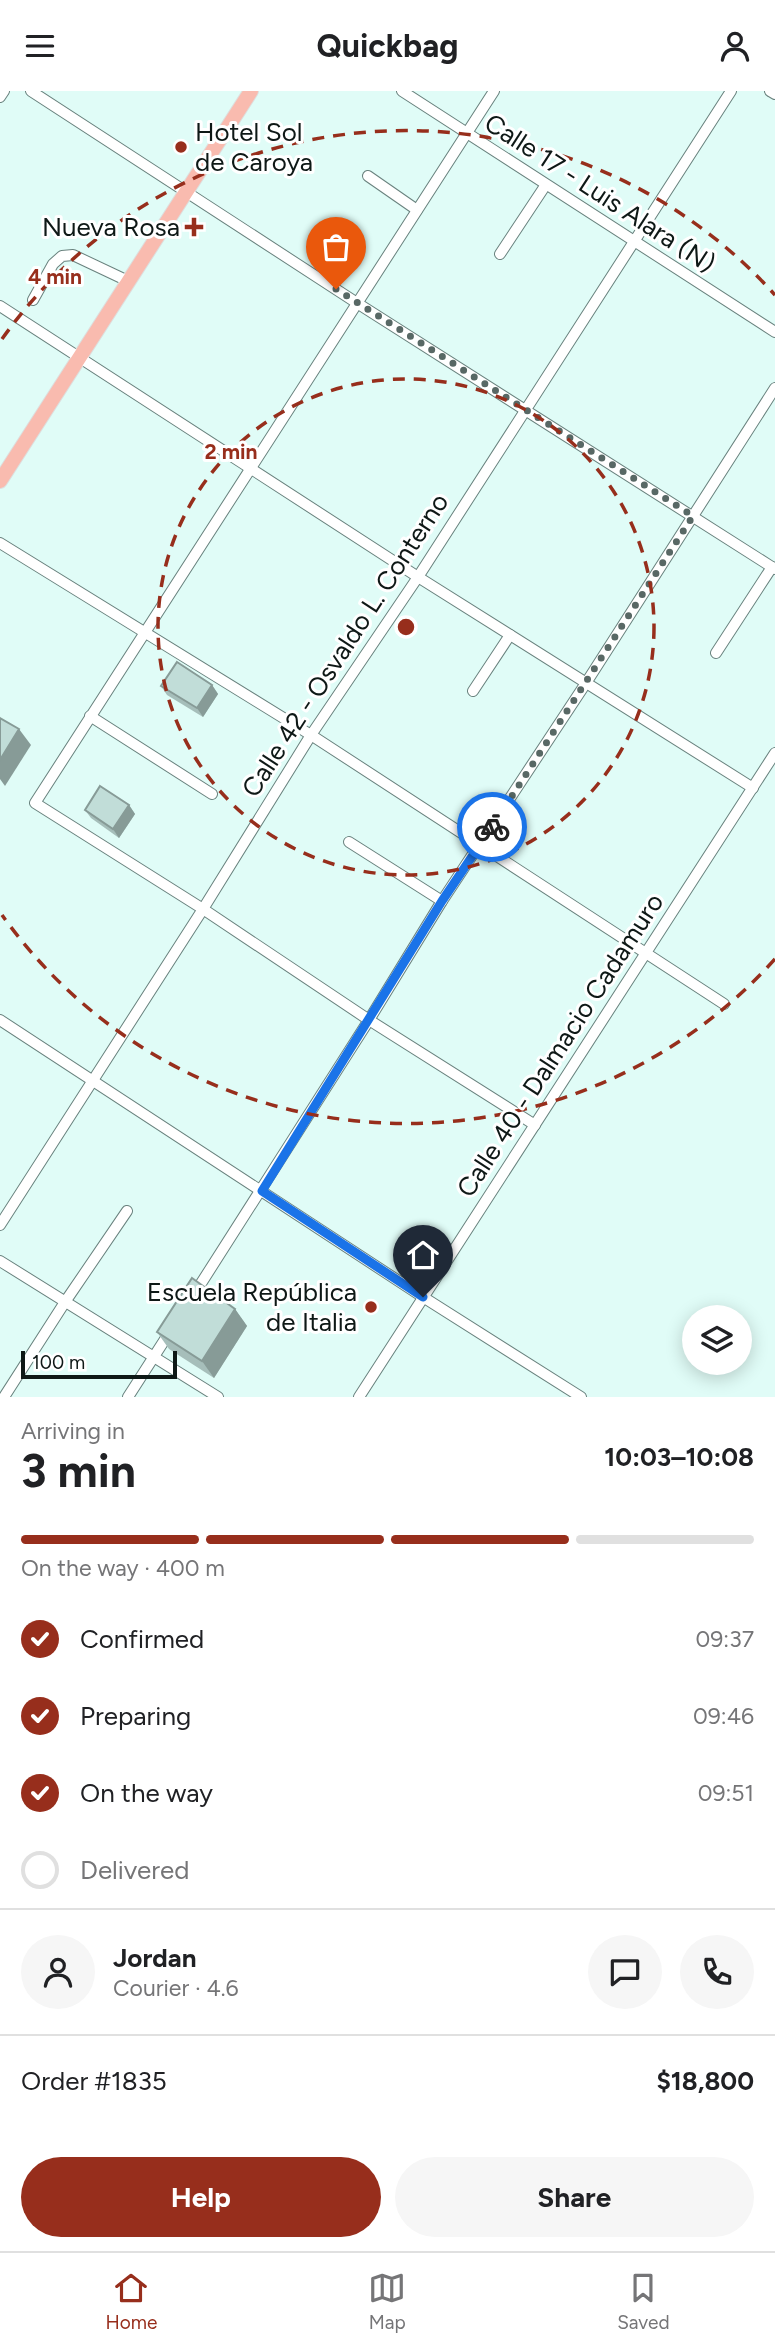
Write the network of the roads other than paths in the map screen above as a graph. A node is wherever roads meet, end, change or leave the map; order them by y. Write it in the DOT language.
graph roads {
  1 [pos="4,91"];
  2 [pos="31,91"];
  3 [pos="251,91"];
  4 [pos="402,91"];
  5 [pos="494,91"];
  6 [pos="731,91"];
  7 [pos="770,91"];
  8 [pos="775,95"];
  9 [pos="0,97"];
  10 [pos="466,134"];
  11 [pos="368,176"];
  12 [pos="545,186"];
  13 [pos="187,191"];
  14 [pos="417,210"];
  15 [pos="634,242"];
  16 [pos="500,254"];
  17 [pos="128,281"];
  18 [pos="33,300"];
  19 [pos="357,303"];
  20 [pos="0,306"];
  21 [pos="775,332"];
  22 [pos="79,357"];
  23 [pos="775,388"];
  24 [pos="526,409"];
  25 [pos="251,468"];
  26 [pos="0,481"];
  27 [pos="693,516"];
  28 [pos="0,543"];
  29 [pos="774,568"];
  30 [pos="418,576"];
  31 [pos="145,632"];
  32 [pos="510,635"];
  33 [pos="716,653"];
  34 [pos="586,683"];
  35 [pos="473,691"];
  36 [pos="90,716"];
  37 [pos="311,735"];
  38 [pos="775,753"];
  39 [pos="753,788"];
  40 [pos="212,794"];
  41 [pos="349,842"];
  42 [pos="481,844"];
  43 [pos="442,901"];
  44 [pos="203,909"];
  45 [pos="647,954"];
  46 [pos="724,1004"];
  47 [pos="0,1020"];
  48 [pos="369,1020"];
  49 [pos="94,1080"];
  50 [pos="535,1125"];
  51 [pos="262,1191"];
  52 [pos="127,1211"];
  53 [pos="0,1225"];
  54 [pos="0,1261"];
  55 [pos="423,1297"];
  56 [pos="190,1301"];
  57 [pos="65,1302"];
  58 [pos="176,1324"];
  59 [pos="154,1357"];
  60 [pos="4,1397"];
  61 [pos="128,1397"];
  62 [pos="218,1397"];
  63 [pos="359,1397"];
  64 [pos="581,1397"];
  1 -- 9 [label="street"];
  2 -- 13 [label="street"];
  3 -- 13 [label="main road"];
  4 -- 10 [label="street, Calle 17 - Luis Alara (N)"];
  5 -- 10 [label="street"];
  6 -- 15 [label="street, Calle 42 - Osvaldo L. Conterno"];
  7 -- 8 [label="street"];
  10 -- 12 [label="street, Calle 17 - Luis Alara (N)"];
  10 -- 14 [label="street"];
  11 -- 14 [label="street"];
  12 -- 15 [label="street, Calle 17 - Luis Alara (N)"];
  12 -- 16 [label="street"];
  13 -- 17 [label="main road"];
  13 -- 19 [label="street"];
  14 -- 19 [label="street"];
  15 -- 21 [label="street, Calle 17 - Luis Alara (N)"];
  15 -- 24 [label="street, Calle 42 - Osvaldo L. Conterno"];
  17 -- 18 [label="street"];
  17 -- 22 [label="main road"];
  19 -- 24 [label="street"];
  19 -- 25 [label="street"];
  20 -- 22 [label="street"];
  22 -- 25 [label="street"];
  22 -- 26 [label="main road"];
  23 -- 27 [label="street"];
  24 -- 27 [label="street"];
  24 -- 30 [label="street, Calle 42 - Osvaldo L. Conterno"];
  25 -- 30 [label="street"];
  25 -- 31 [label="street"];
  27 -- 29 [label="street"];
  27 -- 34 [label="street"];
  28 -- 31 [label="street"];
  29 -- 33 [label="street"];
  30 -- 32 [label="street"];
  30 -- 37 [label="street, Calle 42 - Osvaldo L. Conterno"];
  31 -- 36 [label="street"];
  31 -- 37 [label="street"];
  32 -- 34 [label="street"];
  32 -- 35 [label="street"];
  34 -- 39 [label="street"];
  34 -- 42 [label="street"];
  36 -- 40 [label="street"];
  36 -- 44 [label="street"];
  37 -- 42 [label="street"];
  37 -- 44 [label="street, Calle 42 - Osvaldo L. Conterno"];
  38 -- 39 [label="street, Calle 40 - Dalmacio Cadamuro"];
  39 -- 45 [label="street, Calle 40 - Dalmacio Cadamuro"];
  41 -- 43 [label="street"];
  42 -- 43 [label="street"];
  42 -- 45 [label="street"];
  43 -- 48 [label="street"];
  44 -- 48 [label="street"];
  44 -- 49 [label="street, Calle 42 - Osvaldo L. Conterno"];
  45 -- 46 [label="street"];
  45 -- 50 [label="street, Calle 40 - Dalmacio Cadamuro"];
  47 -- 49 [label="street"];
  48 -- 50 [label="street"];
  48 -- 51 [label="street"];
  49 -- 51 [label="street"];
  49 -- 53 [label="street, Calle 42 - Osvaldo L. Conterno"];
  50 -- 55 [label="street, Calle 40 - Dalmacio Cadamuro"];
  51 -- 55 [label="street"];
  51 -- 56 [label="street"];
  52 -- 57 [label="street"];
  54 -- 57 [label="street"];
  55 -- 63 [label="street, Calle 40 - Dalmacio Cadamuro"];
  55 -- 64 [label="street"];
  57 -- 59 [label="street"];
  57 -- 60 [label="street"];
  58 -- 59 [label="street"];
  59 -- 61 [label="street"];
  59 -- 62 [label="street"];
}
